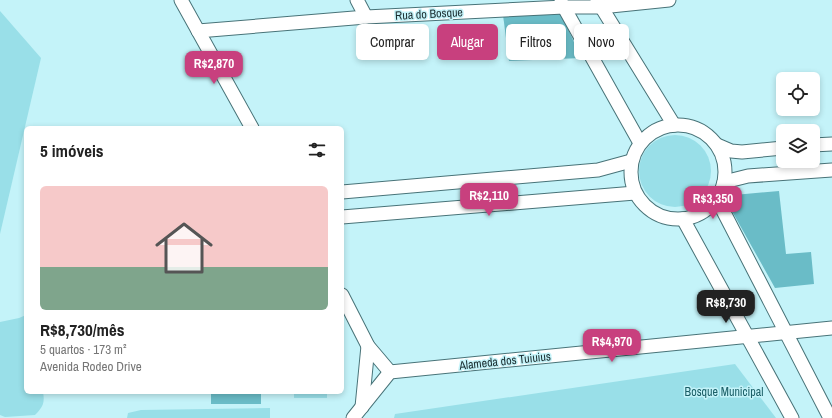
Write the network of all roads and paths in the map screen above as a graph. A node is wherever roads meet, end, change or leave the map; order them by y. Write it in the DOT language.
graph roads {
  1 [pos="181,0"];
  2 [pos="357,0"];
  3 [pos="669,0"];
  4 [pos="562,4"];
  5 [pos="599,4"];
  6 [pos="366,17"];
  7 [pos="198,31"];
  8 [pos="674,125"];
  9 [pos="251,126"];
  10 [pos="640,143"];
  11 [pos="832,144"];
  12 [pos="717,145"];
  13 [pos="820,145"];
  14 [pos="776,149"];
  15 [pos="631,161"];
  16 [pos="832,170"];
  17 [pos="724,182"];
  18 [pos="344,192"];
  19 [pos="635,193"];
  20 [pos="717,199"];
  21 [pos="344,217"];
  22 [pos="683,219"];
  23 [pos="344,299"];
  24 [pos="832,328"];
  25 [pos="786,333"];
  26 [pos="747,337"];
  27 [pos="368,346"];
  28 [pos="390,372"];
  29 [pos="362,407"];
  30 [pos="354,418"];
  31 [pos="792,418"];
  32 [pos="830,418"];
  1 -- 7 [label="street"];
  2 -- 6 [label="street"];
  3 -- 5 [label="street, Rua do Bosque"];
  4 -- 5 [label="street, Rua do Bosque"];
  4 -- 6 [label="street, Rua do Bosque"];
  4 -- 10 [label="street"];
  5 -- 8 [label="street"];
  6 -- 7 [label="street, Rua do Bosque"];
  7 -- 9 [label="street"];
  8 -- 10 [label="street"];
  8 -- 12 [label="street"];
  10 -- 15 [label="street"];
  11 -- 13 [label="street"];
  12 -- 14 [label="street"];
  12 -- 17 [label="street"];
  15 -- 18 [label="street"];
  15 -- 19 [label="street"];
  16 -- 17 [label="street"];
  17 -- 20 [label="street"];
  19 -- 21 [label="street"];
  19 -- 22 [label="street"];
  20 -- 22 [label="street"];
  20 -- 25 [label="street"];
  22 -- 26 [label="street"];
  23 -- 27 [label="street"];
  24 -- 25 [label="street, Alameda dos Tuiuius"];
  25 -- 26 [label="street, Alameda dos Tuiuius"];
  25 -- 32 [label="street"];
  26 -- 28 [label="street, Alameda dos Tuiuius"];
  26 -- 31 [label="street"];
  27 -- 28 [label="street"];
  27 -- 29 [label="street"];
  28 -- 29 [label="street"];
  29 -- 30 [label="street"];
}
